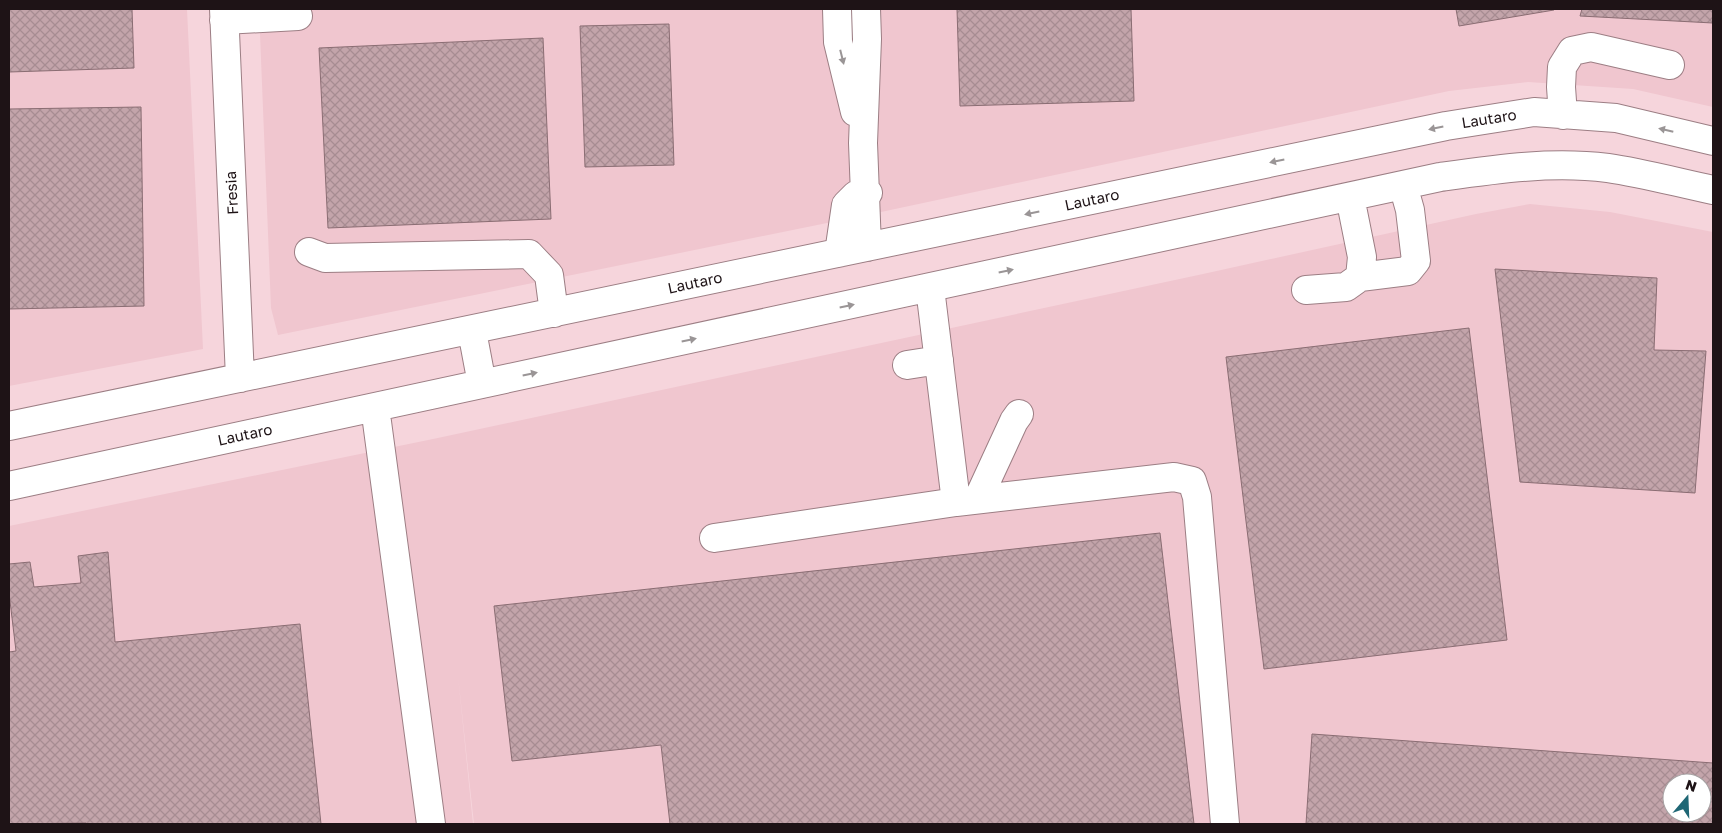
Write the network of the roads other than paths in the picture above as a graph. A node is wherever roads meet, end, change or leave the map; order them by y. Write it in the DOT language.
graph roads {
  1 [pos="837,9"];
  2 [pos="866,9"];
  3 [pos="224,14"];
  4 [pos="298,16"];
  5 [pos="1670,65"];
  6 [pos="1563,115"];
  7 [pos="1713,141"];
  8 [pos="863,143"];
  9 [pos="1404,185"];
  10 [pos="1713,190"];
  11 [pos="867,193"];
  12 [pos="1350,197"];
  13 [pos="867,248"];
  14 [pos="309,252"];
  15 [pos="839,253"];
  16 [pos="1360,277"];
  17 [pos="930,288"];
  18 [pos="1306,290"];
  19 [pos="554,313"];
  20 [pos="472,331"];
  21 [pos="939,360"];
  22 [pos="907,365"];
  23 [pos="240,378"];
  24 [pos="482,384"];
  25 [pos="375,407"];
  26 [pos="1019,414"];
  27 [pos="9,426"];
  28 [pos="9,486"];
  29 [pos="967,500"];
  30 [pos="714,538"];
  31 [pos="431,824"];
  32 [pos="1225,824"];
  1 -- 8 [label="street, one-way"];
  2 -- 8 [label="street"];
  3 -- 4 [label="street"];
  3 -- 23 [label="street, Fresia"];
  5 -- 6 [label="street"];
  7 -- 6 [label="street, Lautaro, one-way"];
  6 -- 13 [label="street, Lautaro, one-way"];
  8 -- 11 [label="street"];
  9 -- 10 [label="street, Lautaro"];
  9 -- 12 [label="street, Lautaro"];
  9 -- 16 [label="street"];
  11 -- 13 [label="street"];
  11 -- 15 [label="street"];
  12 -- 16 [label="street"];
  17 -- 12 [label="street, Lautaro, one-way"];
  13 -- 15 [label="street, Lautaro"];
  14 -- 19 [label="street"];
  15 -- 19 [label="street, Lautaro"];
  16 -- 18 [label="street"];
  17 -- 21 [label="street"];
  24 -- 17 [label="street, Lautaro, one-way"];
  19 -- 20 [label="street, Lautaro"];
  20 -- 23 [label="street, Lautaro"];
  20 -- 24 [label="street"];
  21 -- 22 [label="street"];
  21 -- 29 [label="street"];
  23 -- 27 [label="street, Lautaro"];
  24 -- 25 [label="street, Lautaro"];
  25 -- 28 [label="street, Lautaro"];
  25 -- 31 [label="street"];
  26 -- 29 [label="street"];
  29 -- 30 [label="street"];
  29 -- 32 [label="street"];
}
